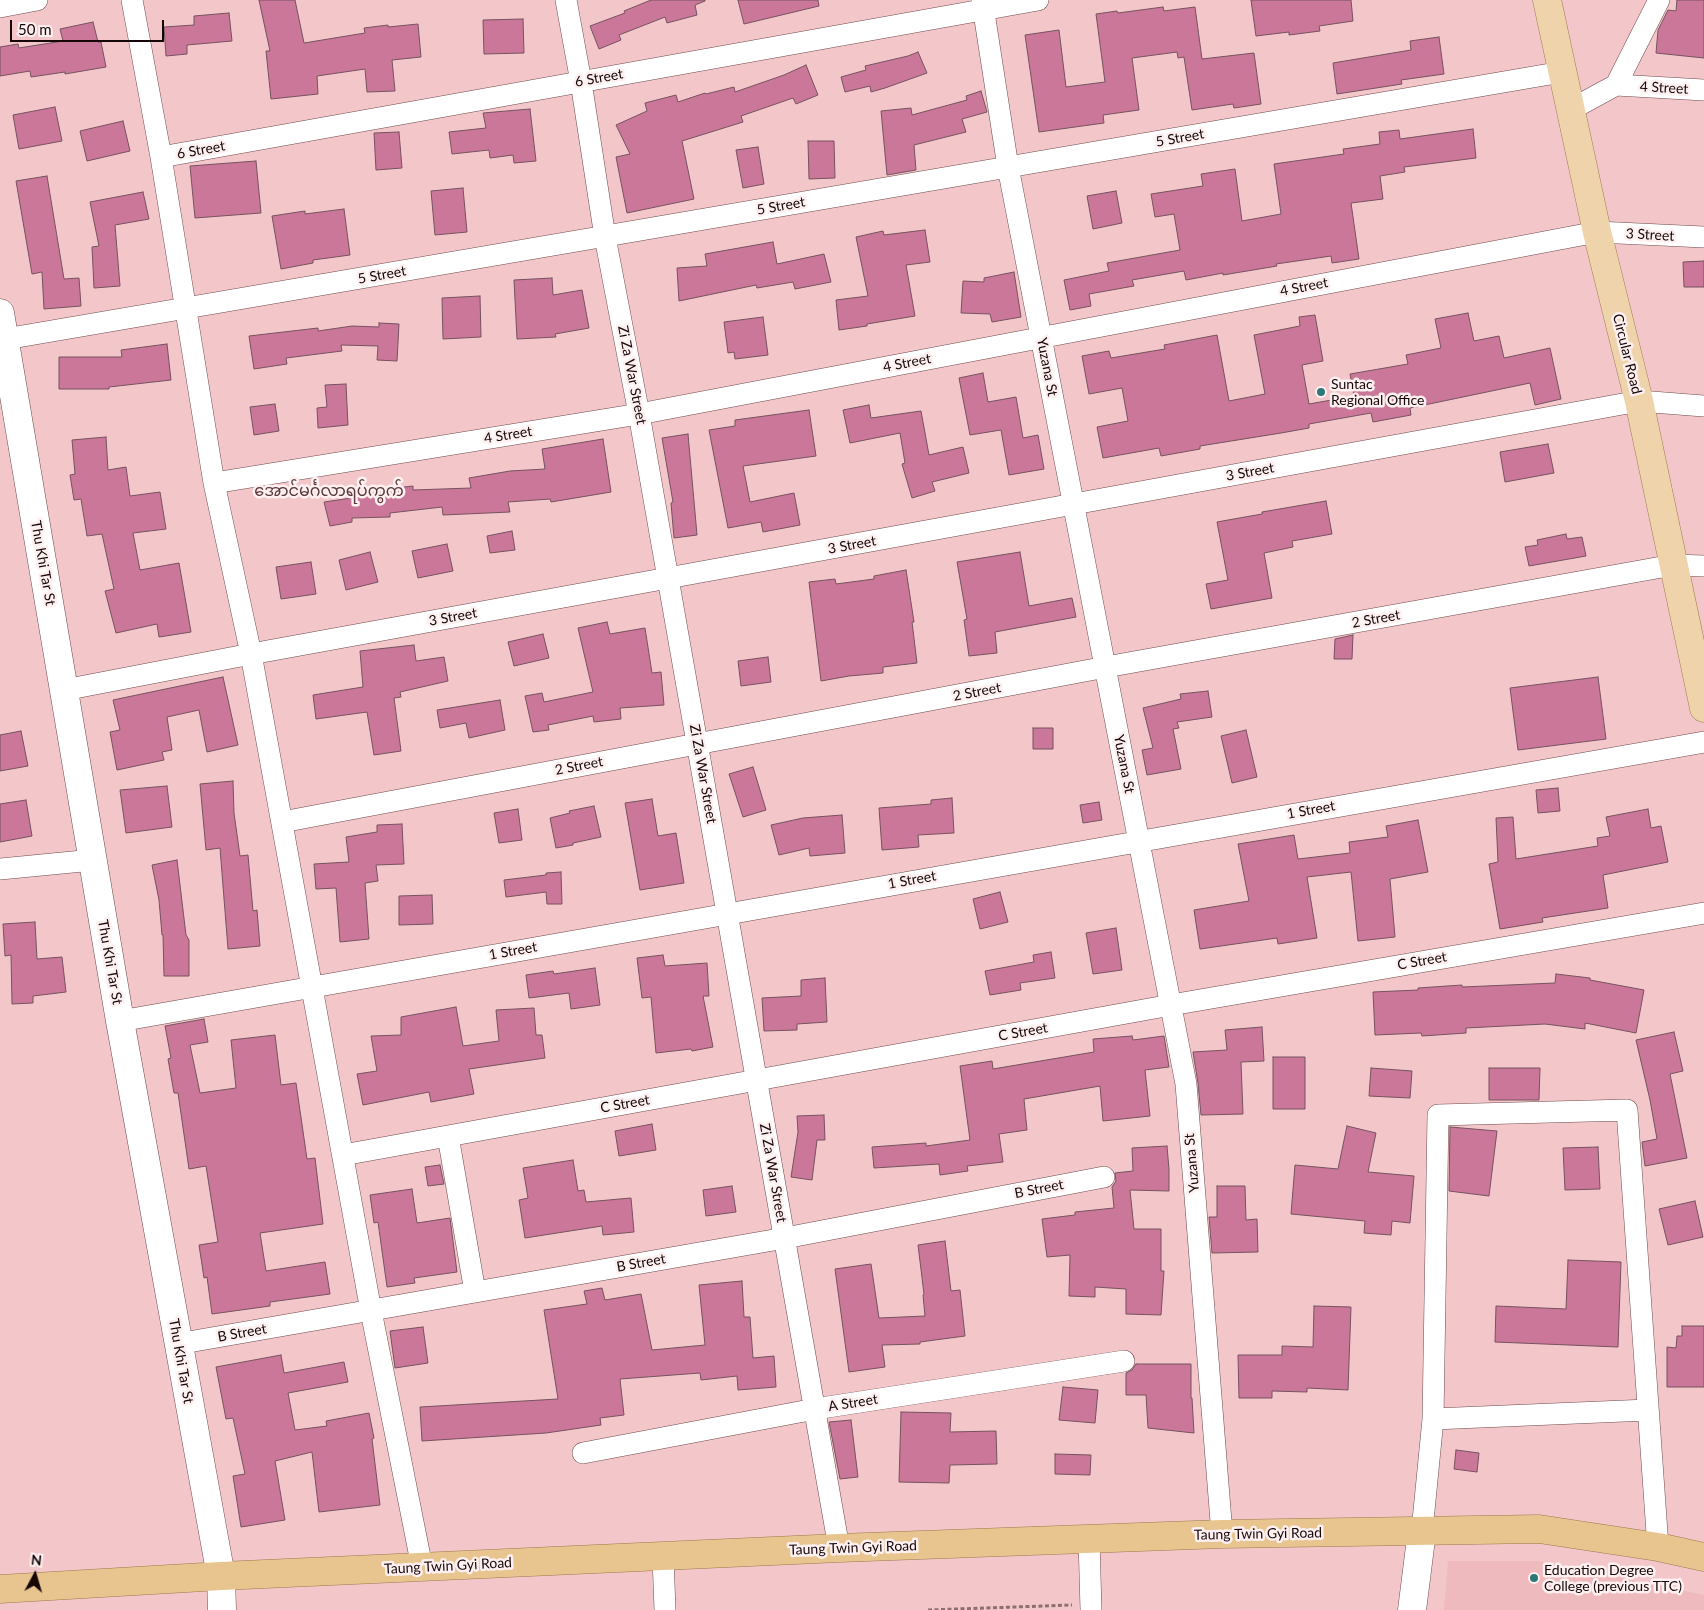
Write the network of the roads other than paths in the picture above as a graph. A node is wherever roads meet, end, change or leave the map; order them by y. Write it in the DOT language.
graph roads {
  1 [pos="36,0"];
  2 [pos="132,0"];
  3 [pos="566,0"];
  4 [pos="1038,0"];
  5 [pos="1547,0"];
  6 [pos="1658,0"];
  7 [pos="983,5"];
  8 [pos="0,7"];
  9 [pos="1562,72"];
  10 [pos="581,82"];
  11 [pos="1616,85"];
  12 [pos="1704,90"];
  13 [pos="1570,110"];
  14 [pos="161,157"];
  15 [pos="1008,167"];
  16 [pos="1597,232"];
  17 [pos="604,236"];
  18 [pos="1704,237"];
  19 [pos="186,308"];
  20 [pos="0,313"];
  21 [pos="1042,337"];
  22 [pos="2,340"];
  23 [pos="1639,401"];
  24 [pos="1704,406"];
  25 [pos="639,414"];
  26 [pos="214,483"];
  27 [pos="1074,504"];
  28 [pos="1674,565"];
  29 [pos="1704,566"];
  30 [pos="668,578"];
  31 [pos="251,654"];
  32 [pos="1106,667"];
  33 [pos="64,690"];
  34 [pos="1704,708"];
  35 [pos="1704,742"];
  36 [pos="698,744"];
  37 [pos="282,822"];
  38 [pos="1139,840"];
  39 [pos="93,860"];
  40 [pos="0,869"];
  41 [pos="727,913"];
  42 [pos="1704,913"];
  43 [pos="312,986"];
  44 [pos="1171,1004"];
  45 [pos="120,1021"];
  46 [pos="757,1080"];
  47 [pos="448,1136"];
  48 [pos="343,1155"];
  49 [pos="1104,1177"];
  50 [pos="785,1238"];
  51 [pos="475,1292"];
  52 [pos="371,1311"];
  53 [pos="178,1344"];
  54 [pos="1124,1361"];
  55 [pos="815,1409"];
  56 [pos="1648,1410"];
  57 [pos="1433,1419"];
  58 [pos="583,1453"];
  59 [pos="1422,1531"];
  60 [pos="1222,1534"];
  61 [pos="1088,1539"];
  62 [pos="1658,1547"];
  63 [pos="839,1548"];
  64 [pos="663,1557"];
  65 [pos="1704,1557"];
  66 [pos="422,1568"];
  67 [pos="221,1576"];
  68 [pos="0,1589"];
  69 [pos="1091,1607"];
  70 [pos="222,1610"];
  71 [pos="665,1610"];
  72 [pos="1412,1610"];
  1 -- 8 [label="street"];
  2 -- 14 [label="street"];
  3 -- 10 [label="street, Zi Za War Street"];
  4 -- 7 [label="street, 6 Street"];
  5 -- 9 [label="main road, Circular Road"];
  6 -- 11 [label="street"];
  7 -- 10 [label="street, 6 Street"];
  7 -- 15 [label="street, Yuzana St"];
  9 -- 13 [label="main road, Circular Road"];
  9 -- 15 [label="street, 5 Street"];
  10 -- 14 [label="street, 6 Street"];
  10 -- 17 [label="street, Zi Za War Street"];
  11 -- 12 [label="street, 4 Street"];
  11 -- 13 [label="street"];
  13 -- 16 [label="main road, Circular Road"];
  14 -- 19 [label="street"];
  15 -- 17 [label="street, 5 Street"];
  15 -- 21 [label="street, Yuzana St"];
  16 -- 18 [label="street, 3 Street"];
  16 -- 21 [label="street, 4 Street"];
  16 -- 23 [label="main road, Circular Road"];
  17 -- 19 [label="street, 5 Street"];
  17 -- 25 [label="street, Zi Za War Street"];
  19 -- 22 [label="street, 5 Street"];
  19 -- 26 [label="street"];
  20 -- 22 [label="street, Thu Khi Tar St"];
  21 -- 25 [label="street, 4 Street"];
  21 -- 27 [label="street, Yuzana St"];
  22 -- 33 [label="street, Thu Khi Tar St"];
  23 -- 24 [label="street"];
  23 -- 27 [label="street, 3 Street"];
  23 -- 28 [label="main road, Circular Road"];
  25 -- 26 [label="street, 4 Street"];
  25 -- 30 [label="street, Zi Za War Street"];
  26 -- 31 [label="street"];
  27 -- 30 [label="street, 3 Street"];
  27 -- 32 [label="street, Yuzana St"];
  28 -- 29 [label="street"];
  28 -- 32 [label="street, 2 Street"];
  28 -- 34 [label="main road, Circular Road"];
  30 -- 31 [label="street, 3 Street"];
  30 -- 36 [label="street, Zi Za War Street"];
  31 -- 33 [label="street, 3 Street"];
  31 -- 37 [label="street"];
  32 -- 36 [label="street, 2 Street"];
  32 -- 38 [label="street, Yuzana St"];
  33 -- 39 [label="street, Thu Khi Tar St"];
  35 -- 38 [label="street, 1 Street"];
  36 -- 37 [label="street, 2 Street"];
  36 -- 41 [label="street, Zi Za War Street"];
  37 -- 43 [label="street"];
  38 -- 41 [label="street, 1 Street"];
  38 -- 44 [label="street, Yuzana St"];
  39 -- 40 [label="street"];
  39 -- 45 [label="street, Thu Khi Tar St"];
  41 -- 43 [label="street, 1 Street"];
  41 -- 46 [label="street, Zi Za War Street"];
  42 -- 44 [label="street, C Street"];
  43 -- 45 [label="street, 1 Street"];
  43 -- 48 [label="street"];
  44 -- 46 [label="street, C Street"];
  44 -- 60 [label="street, Yuzana St"];
  45 -- 53 [label="street, Thu Khi Tar St"];
  46 -- 47 [label="street, C Street"];
  46 -- 50 [label="street, Zi Za War Street"];
  47 -- 48 [label="street, C Street"];
  47 -- 51 [label="street"];
  48 -- 52 [label="street"];
  49 -- 50 [label="street, B Street"];
  50 -- 51 [label="street, B Street"];
  50 -- 55 [label="street, Zi Za War Street"];
  51 -- 52 [label="street, B Street"];
  52 -- 53 [label="street, B Street"];
  52 -- 66 [label="street"];
  53 -- 67 [label="street, Thu Khi Tar St"];
  54 -- 55 [label="street, A Street"];
  55 -- 58 [label="street, A Street"];
  55 -- 63 [label="street, Zi Za War Street"];
  56 -- 57 [label="street"];
  56 -- 57 [label="street"];
  56 -- 62 [label="street"];
  57 -- 59 [label="street"];
  59 -- 60 [label="highway, Taung Twin Gyi Road"];
  59 -- 62 [label="highway, Taung Twin Gyi Road"];
  59 -- 72 [label="street"];
  60 -- 61 [label="highway, Taung Twin Gyi Road"];
  61 -- 63 [label="highway, Taung Twin Gyi Road"];
  61 -- 69 [label="street"];
  62 -- 65 [label="highway, Taung Twin Gyi Road"];
  63 -- 64 [label="highway, Taung Twin Gyi Road"];
  64 -- 66 [label="highway, Taung Twin Gyi Road"];
  64 -- 71 [label="street"];
  66 -- 67 [label="highway, Taung Twin Gyi Road"];
  67 -- 68 [label="highway, Taung Twin Gyi Road"];
  67 -- 70 [label="street, Thu Khi Tar St"];
}
